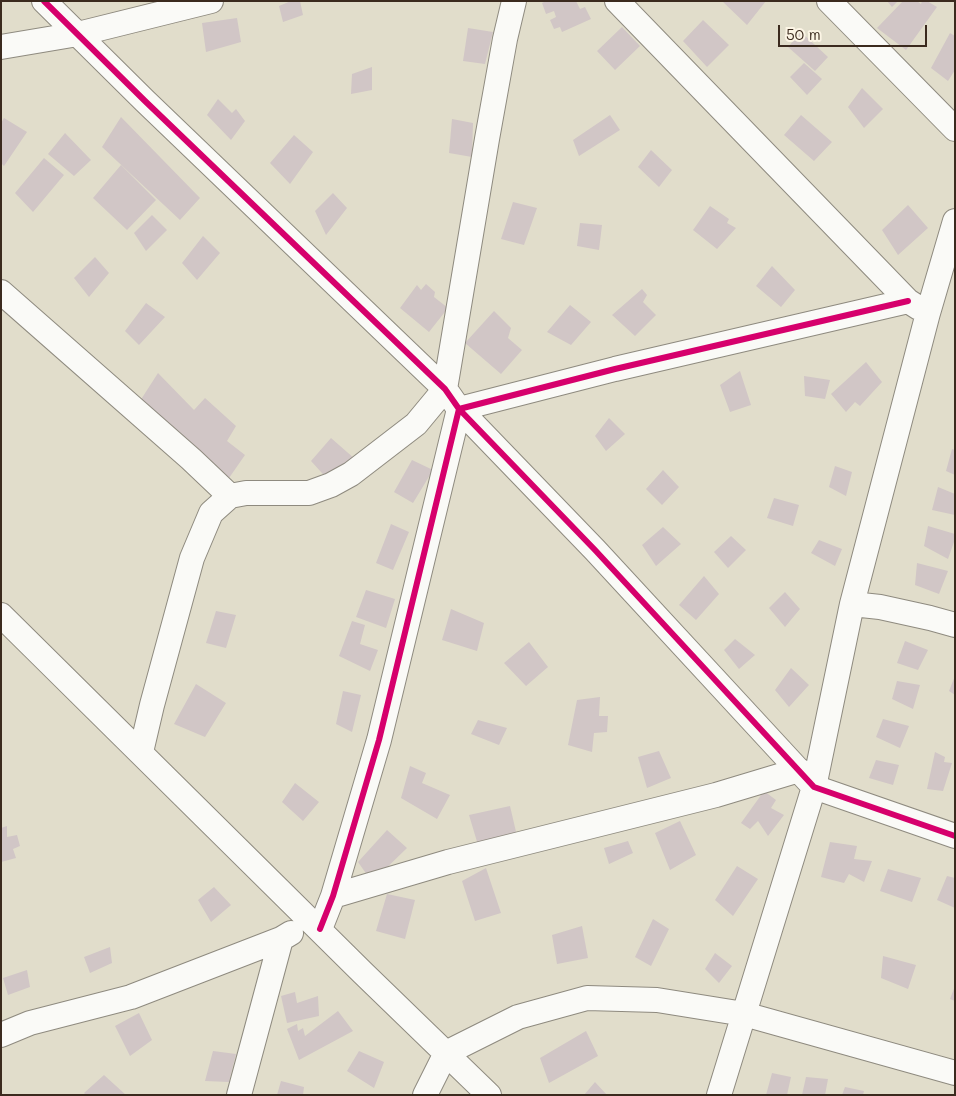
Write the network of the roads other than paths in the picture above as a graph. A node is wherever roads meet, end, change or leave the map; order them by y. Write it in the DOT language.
graph roads {
  1 [pos="211,1"];
  2 [pos="514,1"];
  3 [pos="617,1"];
  4 [pos="829,1"];
  5 [pos="55,6"];
  6 [pos="78,34"];
  7 [pos="1,47"];
  8 [pos="955,129"];
  9 [pos="955,221"];
  10 [pos="1,292"];
  11 [pos="908,301"];
  12 [pos="928,313"];
  13 [pos="445,389"];
  14 [pos="459,409"];
  15 [pos="230,496"];
  16 [pos="852,604"];
  17 [pos="1,615"];
  18 [pos="955,625"];
  19 [pos="141,752"];
  20 [pos="806,779"];
  21 [pos="955,836"];
  22 [pos="333,896"];
  23 [pos="316,925"];
  24 [pos="281,939"];
  25 [pos="744,1014"];
  26 [pos="1,1035"];
  27 [pos="446,1053"];
  28 [pos="955,1073"];
  29 [pos="238,1095"];
  30 [pos="425,1095"];
  31 [pos="489,1095"];
  32 [pos="719,1095"];
  1 -- 6 [label="street"];
  2 -- 13 [label="street"];
  3 -- 11 [label="street"];
  4 -- 8 [label="street"];
  5 -- 6 [label="street"];
  6 -- 7 [label="street"];
  6 -- 13 [label="street"];
  9 -- 12 [label="street"];
  10 -- 15 [label="street"];
  11 -- 12 [label="street"];
  11 -- 14 [label="street"];
  12 -- 16 [label="street"];
  13 -- 14 [label="street"];
  13 -- 15 [label="street"];
  14 -- 20 [label="street"];
  14 -- 22 [label="street"];
  15 -- 19 [label="street"];
  16 -- 18 [label="street"];
  16 -- 20 [label="street"];
  17 -- 19 [label="street"];
  19 -- 23 [label="street"];
  20 -- 21 [label="street"];
  20 -- 22 [label="street"];
  20 -- 25 [label="street"];
  22 -- 23 [label="street"];
  23 -- 24 [label="street"];
  23 -- 27 [label="street"];
  24 -- 26 [label="street"];
  24 -- 29 [label="street"];
  25 -- 27 [label="street"];
  25 -- 28 [label="street"];
  25 -- 32 [label="street"];
  27 -- 30 [label="street"];
  27 -- 31 [label="street"];
}
